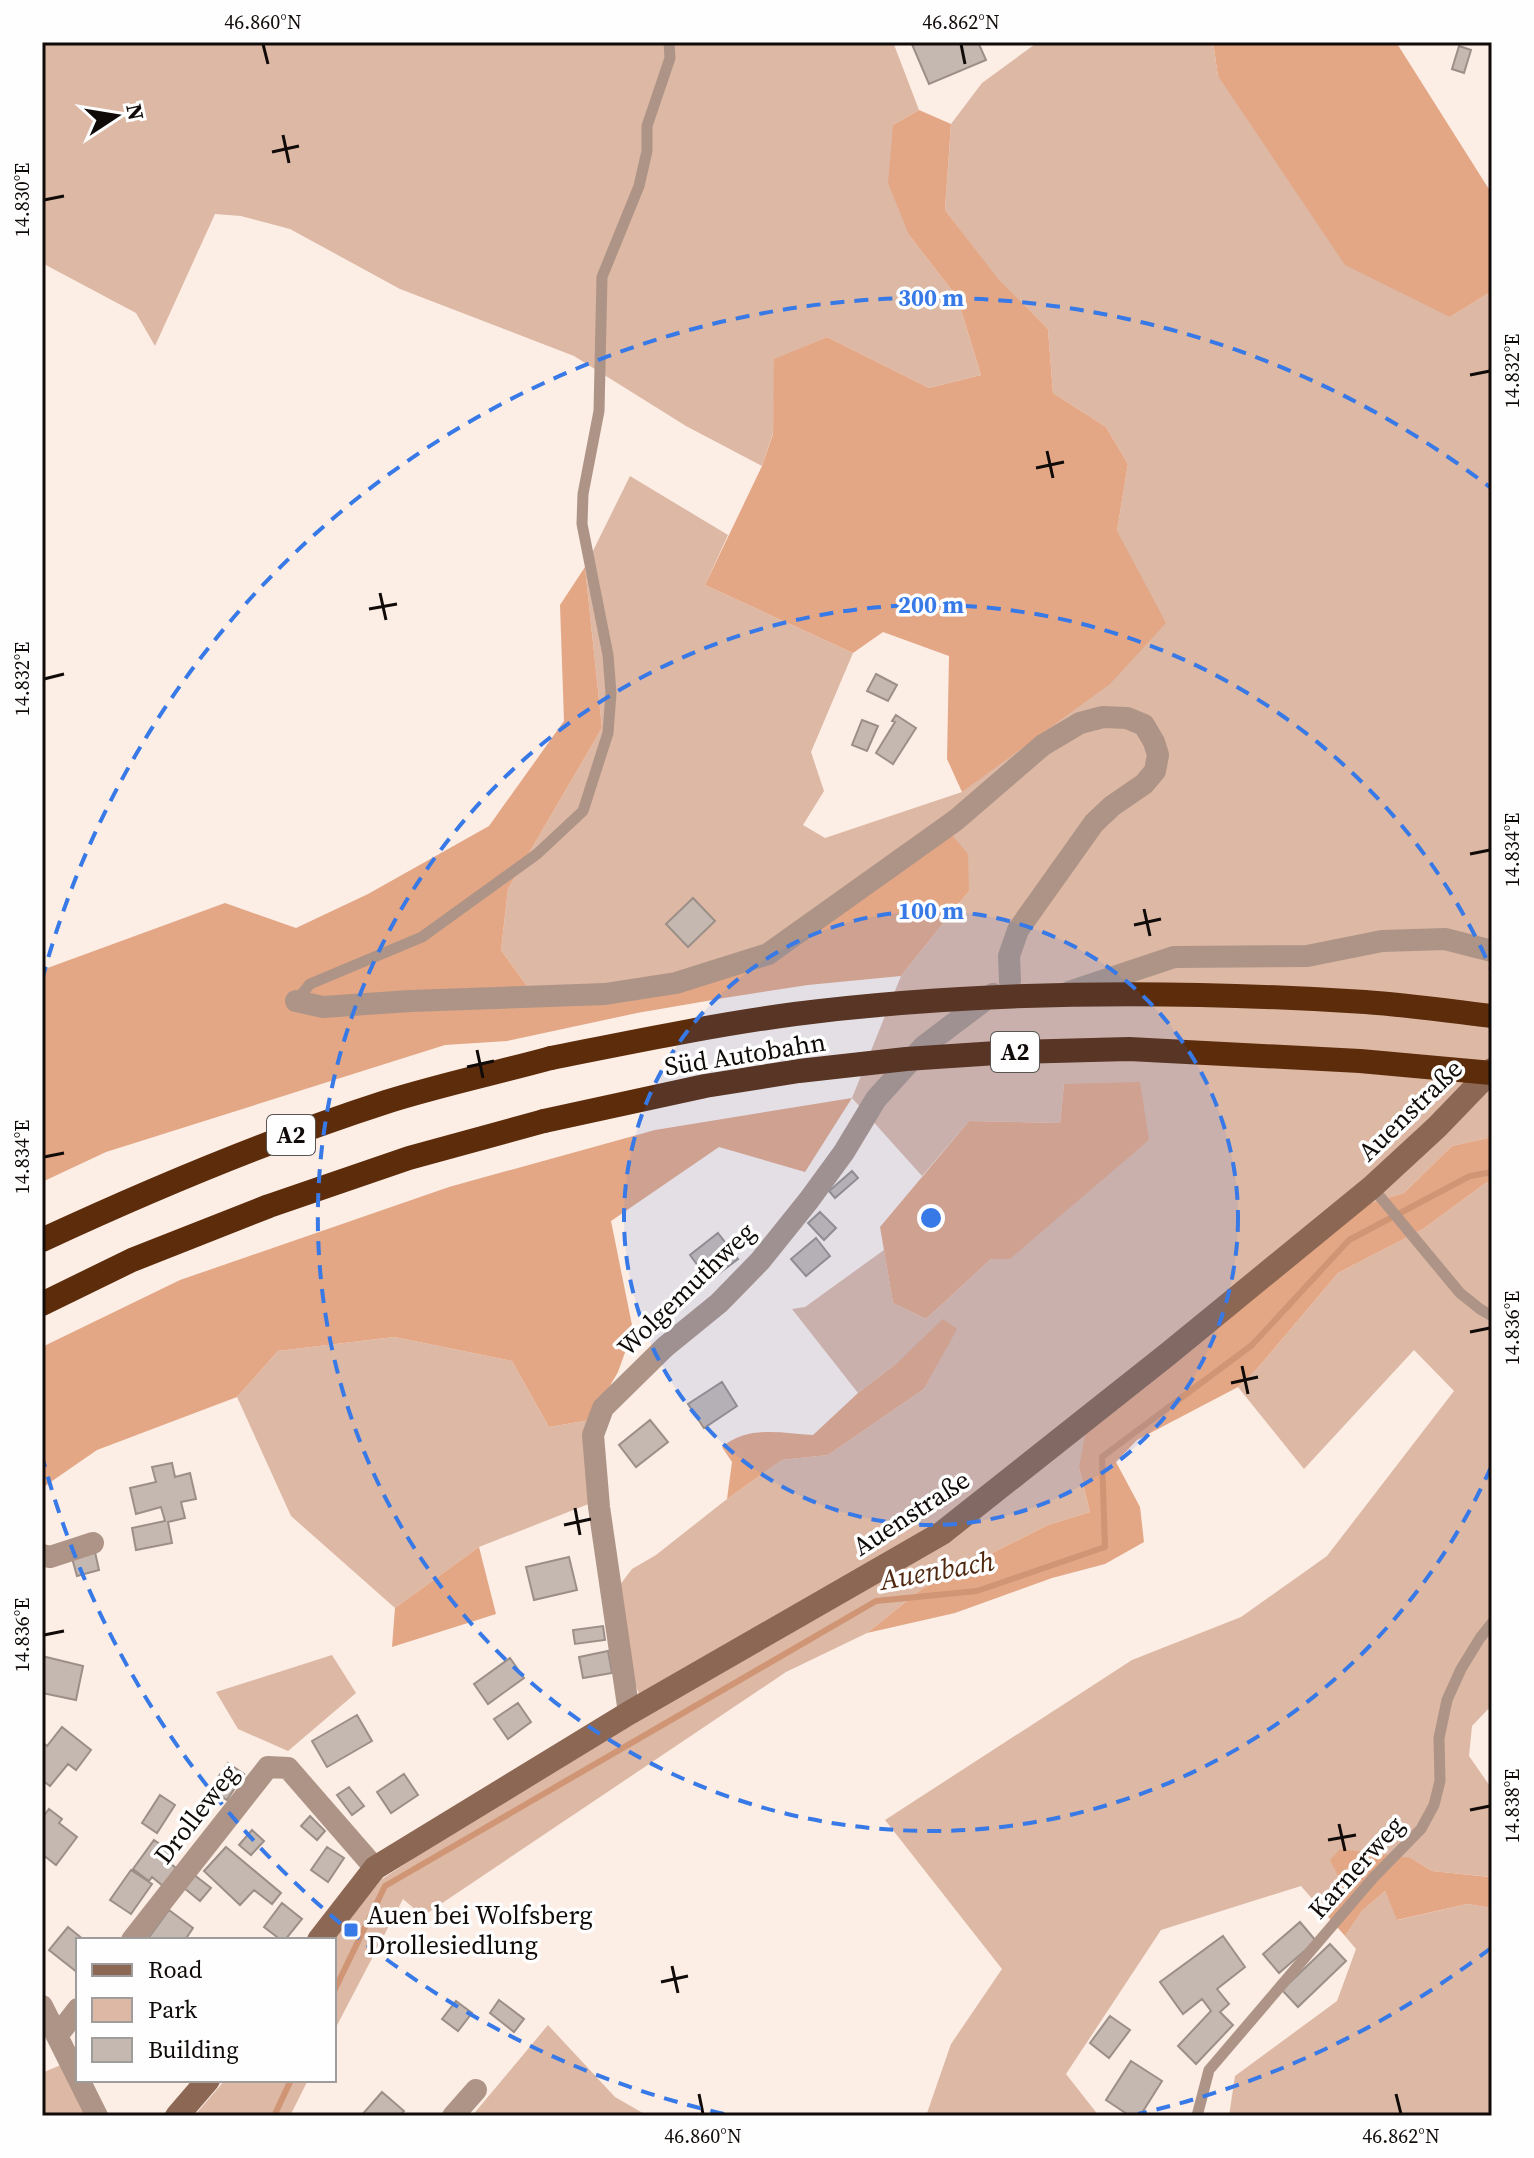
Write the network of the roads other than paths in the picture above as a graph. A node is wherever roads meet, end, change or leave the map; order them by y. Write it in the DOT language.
graph roads {
  1 [pos="669,42"];
  2 [pos="1492,951"];
  3 [pos="1010,981"];
  4 [pos="296,1001"];
  5 [pos="1492,1016"];
  6 [pos="1492,1071"];
  7 [pos="1372,1187"];
  8 [pos="42,1240"];
  9 [pos="42,1304"];
  10 [pos="1492,1316"];
  11 [pos="93,1543"];
  12 [pos="42,1555"];
  13 [pos="1492,1623"];
  14 [pos="629,1713"];
  15 [pos="375,1868"];
  16 [pos="134,1938"];
  17 [pos="321,1938"];
  18 [pos="42,2006"];
  19 [pos="76,2012"];
  20 [pos="57,2036"];
  21 [pos="76,2075"];
  22 [pos="80,2082"];
  23 [pos="206,2082"];
  24 [pos="476,2090"];
  25 [pos="97,2116"];
  26 [pos="177,2116"];
  27 [pos="453,2116"];
  28 [pos="1197,2116"];
  1 -- 4 [label="lane"];
  2 -- 3 [label="street"];
  3 -- 4 [label="street"];
  3 -- 14 [label="street, Wolgemuthweg"];
  5 -- 8 [label="highway, Süd Autobahn / A2, bridge"];
  6 -- 7 [label="street, Auenstraße"];
  6 -- 9 [label="highway, Süd Autobahn / A2, bridge"];
  7 -- 10 [label="lane"];
  7 -- 14 [label="street, Auenstraße"];
  11 -- 12 [label="street"];
  13 -- 28 [label="lane, Karnerweg"];
  14 -- 15 [label="street, Auenstraße"];
  15 -- 16 [label="street, Drolleweg"];
  15 -- 17 [label="street, Auenstraße"];
  18 -- 20 [label="street"];
  19 -- 20 [label="street"];
  20 -- 21 [label="street"];
  22 -- 25 [label="street"];
  23 -- 26 [label="street"];
  24 -- 27 [label="street"];
}
